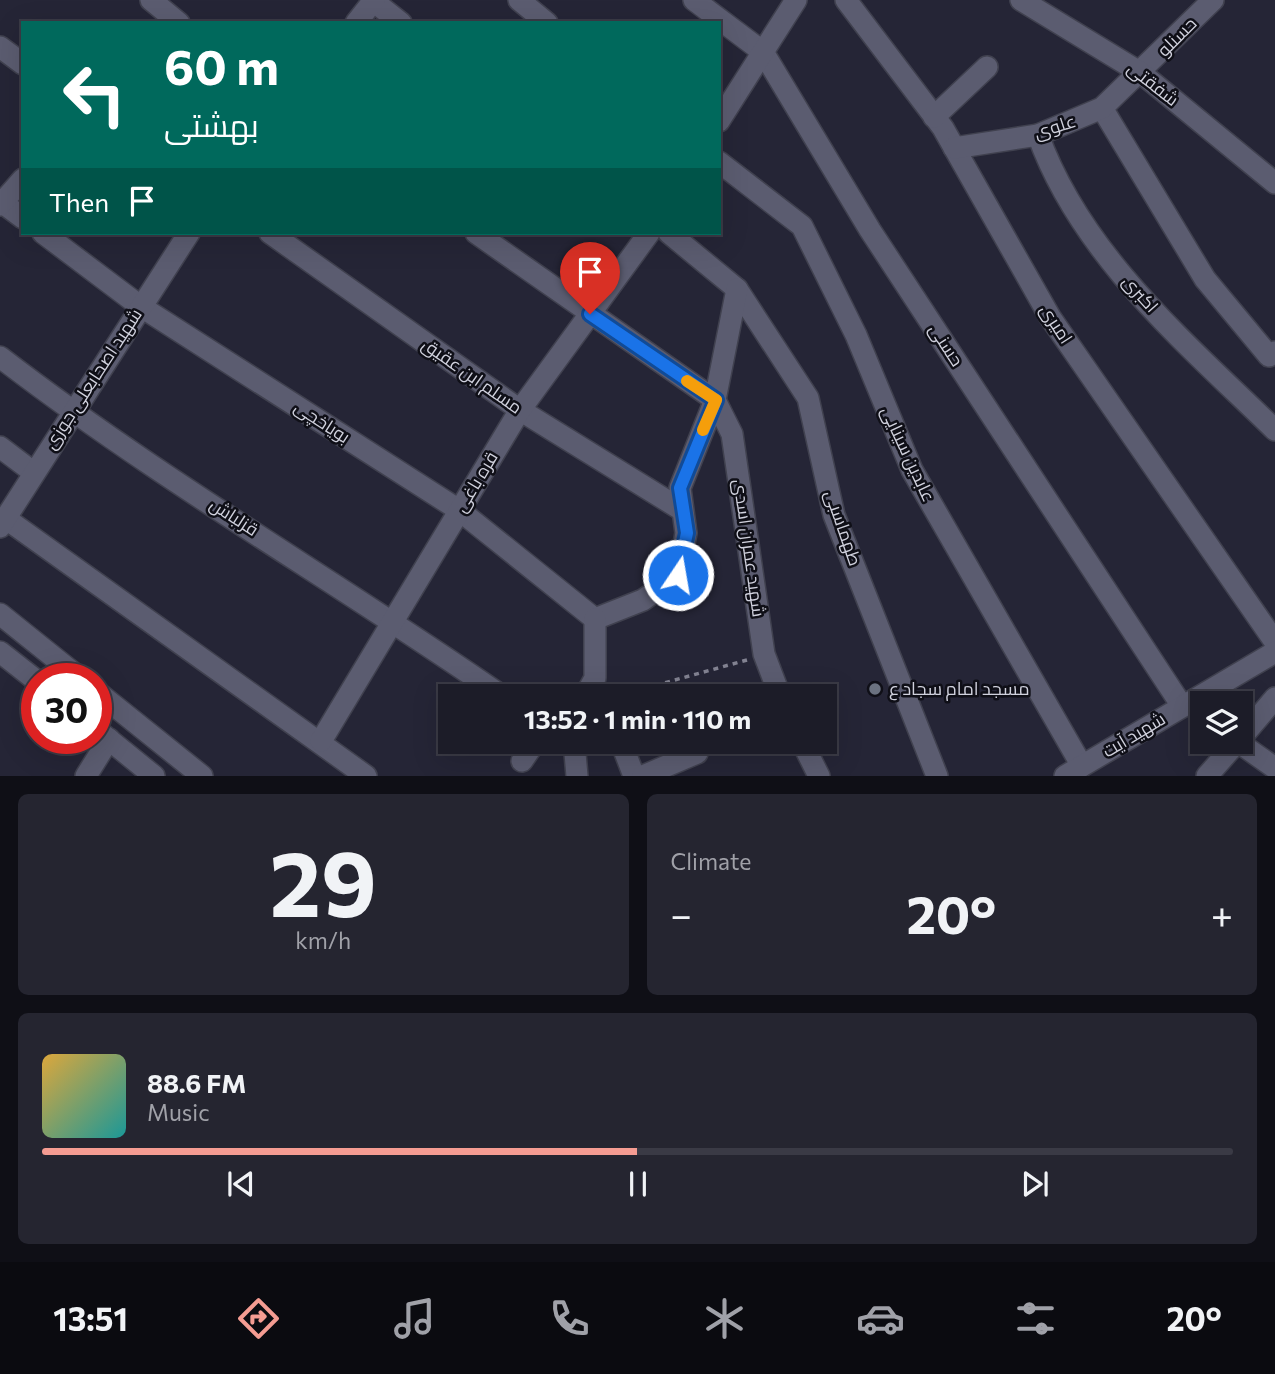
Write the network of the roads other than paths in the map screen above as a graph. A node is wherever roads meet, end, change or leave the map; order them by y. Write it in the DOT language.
graph roads {
  1 [pos="373,0"];
  2 [pos="519,0"];
  3 [pos="694,0"];
  4 [pos="796,0"];
  5 [pos="846,0"];
  6 [pos="1021,0"];
  7 [pos="1213,0"];
  8 [pos="157,8"];
  9 [pos="175,21"];
  10 [pos="357,21"];
  11 [pos="399,21"];
  12 [pos="545,21"];
  13 [pos="0,47"];
  14 [pos="763,51"];
  15 [pos="21,63"];
  16 [pos="987,67"];
  17 [pos="1141,73"];
  18 [pos="1102,108"];
  19 [pos="934,117"];
  20 [pos="721,118"];
  21 [pos="1038,135"];
  22 [pos="954,148"];
  23 [pos="721,164"];
  24 [pos="21,180"];
  25 [pos="1275,183"];
  26 [pos="1,203"];
  27 [pos="21,217"];
  28 [pos="46,235"];
  29 [pos="188,235"];
  30 [pos="273,235"];
  31 [pos="479,235"];
  32 [pos="648,235"];
  33 [pos="671,235"];
  34 [pos="737,289"];
  35 [pos="140,306"];
  36 [pos="590,314"];
  37 [pos="1275,352"];
  38 [pos="0,357"];
  39 [pos="716,400"];
  40 [pos="520,410"];
  41 [pos="73,413"];
  42 [pos="1275,430"];
  43 [pos="0,447"];
  44 [pos="33,472"];
  45 [pos="459,510"];
  46 [pos="682,510"];
  47 [pos="3,523"];
  48 [pos="0,614"];
  49 [pos="595,619"];
  50 [pos="394,622"];
  51 [pos="1275,642"];
  52 [pos="0,652"];
  53 [pos="1275,652"];
  54 [pos="61,663"];
  55 [pos="21,668"];
  56 [pos="480,684"];
  57 [pos="594,684"];
  58 [pos="775,684"];
  59 [pos="1275,698"];
  60 [pos="112,704"];
  61 [pos="1182,706"];
  62 [pos="1253,724"];
  63 [pos="321,741"];
  64 [pos="112,742"];
  65 [pos="1253,753"];
  66 [pos="94,754"];
  67 [pos="527,754"];
  68 [pos="574,754"];
  69 [pos="626,754"];
  70 [pos="695,754"];
  71 [pos="809,754"];
  72 [pos="1226,754"];
  73 [pos="522,761"];
  74 [pos="1275,768"];
  75 [pos="1074,771"];
  76 [pos="86,775"];
  77 [pos="154,775"];
  78 [pos="202,775"];
  79 [pos="366,775"];
  80 [pos="577,775"];
  81 [pos="634,775"];
  82 [pos="643,775"];
  83 [pos="820,775"];
  84 [pos="937,775"];
  85 [pos="1207,775"];
  1 -- 10 [label="street"];
  1 -- 11 [label="street"];
  2 -- 12 [label="street"];
  3 -- 14 [label="street, حسنی"];
  4 -- 14 [label="street"];
  5 -- 19 [label="street, امیری"];
  6 -- 17 [label="street, شفقتی"];
  7 -- 17 [label="street, حسنلو"];
  8 -- 9 [label="street"];
  13 -- 15 [label="street"];
  14 -- 20 [label="street"];
  14 -- 61 [label="street, حسنی"];
  16 -- 19 [label="street"];
  17 -- 18 [label="street, علوی"];
  17 -- 25 [label="street, شفقتی"];
  18 -- 21 [label="street, علوی"];
  18 -- 37 [label="street"];
  19 -- 22 [label="street, امیری"];
  21 -- 22 [label="street, علوی"];
  21 -- 42 [label="street, اکبری"];
  22 -- 51 [label="street, امیری"];
  23 -- 75 [label="street, عابدین سینایی"];
  24 -- 26 [label="street"];
  26 -- 27 [label="street"];
  28 -- 35 [label="street, بویاخچی"];
  29 -- 35 [label="street, شهید اصحابعلی جوزی"];
  30 -- 40 [label="street, مسلم ابن عقیق"];
  31 -- 36 [label="street"];
  32 -- 36 [label="street, قره باغی"];
  33 -- 34 [label="street, طهماسبی"];
  34 -- 39 [label="street"];
  34 -- 84 [label="street, طهماسبی"];
  35 -- 41 [label="street, شهید اصحابعلی جوزی"];
  35 -- 45 [label="street, بویاخچی"];
  36 -- 39 [label="street"];
  36 -- 40 [label="street, قره باغی"];
  38 -- 41 [label="street, قزلباش"];
  39 -- 46 [label="street"];
  39 -- 58 [label="street, شهید عمران اسدی"];
  40 -- 45 [label="street, قره باغی"];
  40 -- 46 [label="street, مسلم ابن عقیق"];
  41 -- 44 [label="street, شهید اصحابعلی جوزی"];
  41 -- 50 [label="street, قزلباش"];
  43 -- 44 [label="street"];
  44 -- 47 [label="street, شهید اصحابعلی جوزی"];
  45 -- 49 [label="street, بویاخچی"];
  45 -- 50 [label="street, قره باغی"];
  46 -- 49 [label="street"];
  47 -- 63 [label="street"];
  48 -- 54 [label="street"];
  49 -- 57 [label="street"];
  50 -- 56 [label="street, قزلباش"];
  50 -- 63 [label="street, قره باغی"];
  52 -- 55 [label="street"];
  53 -- 61 [label="street, شهید آیت"];
  59 -- 62 [label="street"];
  60 -- 78 [label="street"];
  61 -- 75 [label="street, شهید آیت"];
  63 -- 79 [label="street"];
  64 -- 77 [label="street"];
  65 -- 74 [label="street"];
  66 -- 76 [label="street"];
  67 -- 73 [label="street"];
  68 -- 80 [label="street"];
  69 -- 81 [label="street"];
  70 -- 82 [label="street"];
  71 -- 83 [label="street"];
  72 -- 85 [label="street"];
}
